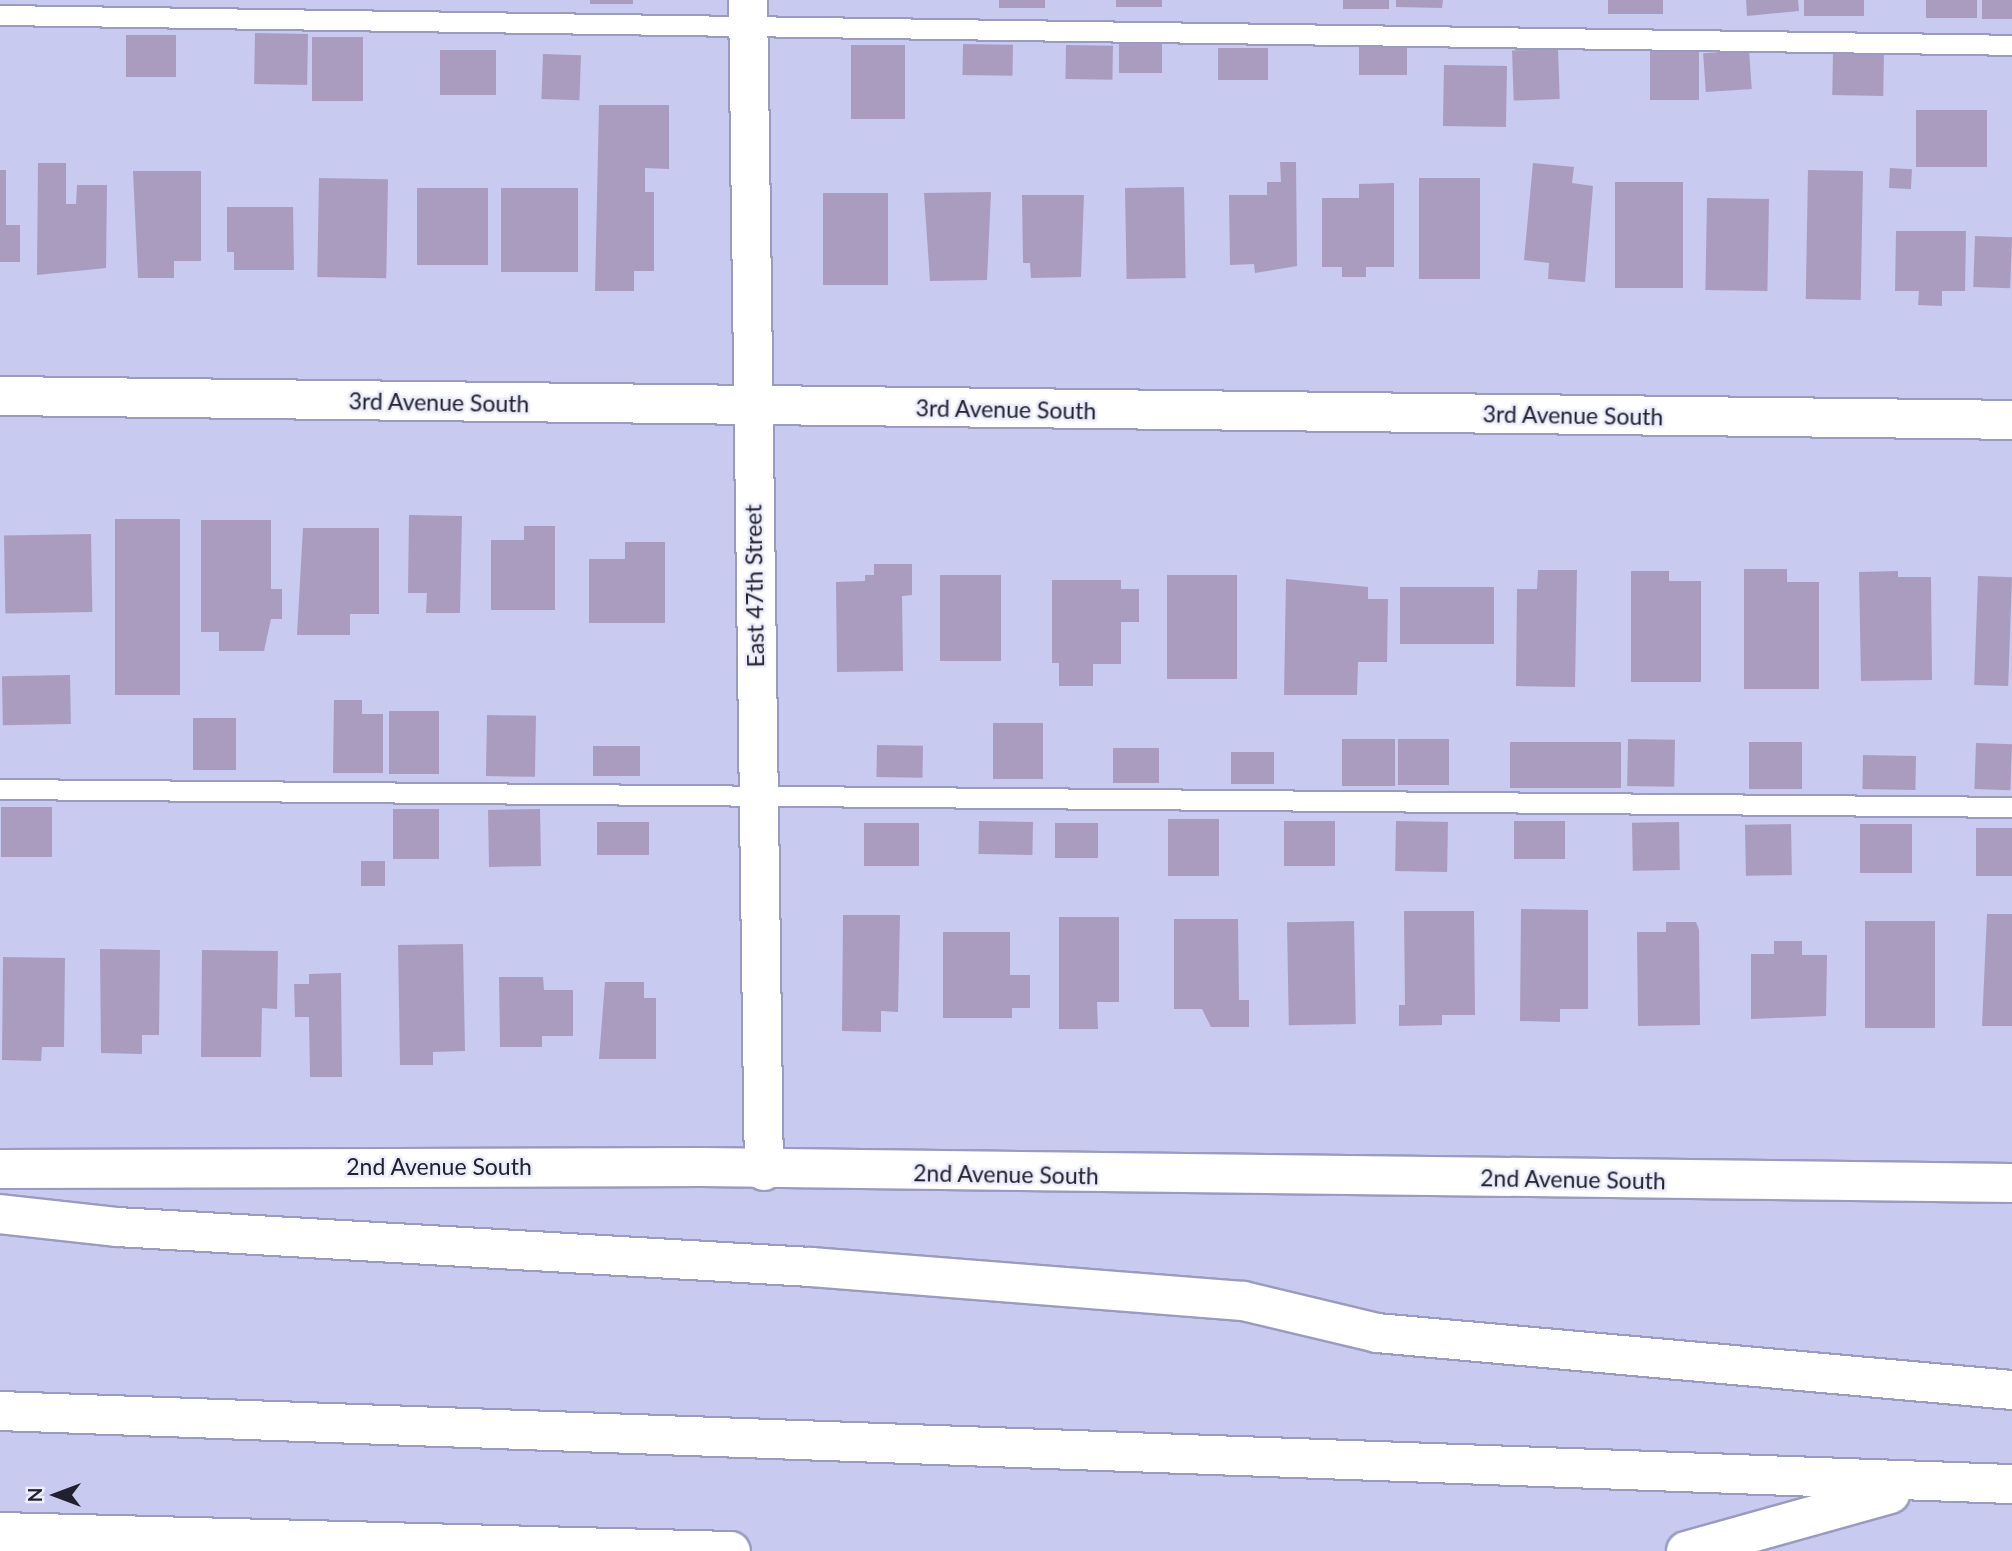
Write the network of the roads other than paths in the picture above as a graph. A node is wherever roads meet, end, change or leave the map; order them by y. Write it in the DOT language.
graph roads {
  1 [pos="748,11"];
  2 [pos="0,15"];
  3 [pos="2012,46"];
  4 [pos="0,397"];
  5 [pos="751,406"];
  6 [pos="2012,420"];
  7 [pos="0,789"];
  8 [pos="757,799"];
  9 [pos="2012,807"];
  10 [pos="0,1169"];
  11 [pos="764,1171"];
  12 [pos="2012,1183"];
  13 [pos="0,1213"];
  14 [pos="2012,1390"];
  15 [pos="0,1411"];
  16 [pos="1926,1484"];
  17 [pos="2012,1484"];
  18 [pos="0,1532"];
  19 [pos="732,1551"];
  20 [pos="1686,1551"];
  1 -- 2 [label="lane"];
  1 -- 3 [label="lane"];
  1 -- 5 [label="main road, East 47th Street"];
  4 -- 5 [label="main road, 3rd Avenue South"];
  5 -- 6 [label="main road, 3rd Avenue South"];
  5 -- 8 [label="main road, East 47th Street"];
  7 -- 8 [label="lane"];
  8 -- 9 [label="lane"];
  8 -- 11 [label="main road, East 47th Street"];
  10 -- 11 [label="main road, 2nd Avenue South"];
  11 -- 12 [label="main road, 2nd Avenue South"];
  13 -- 14 [label="main road"];
  15 -- 16 [label="main road"];
  16 -- 17 [label="main road"];
  16 -- 20 [label="main road"];
  18 -- 19 [label="main road"];
}
